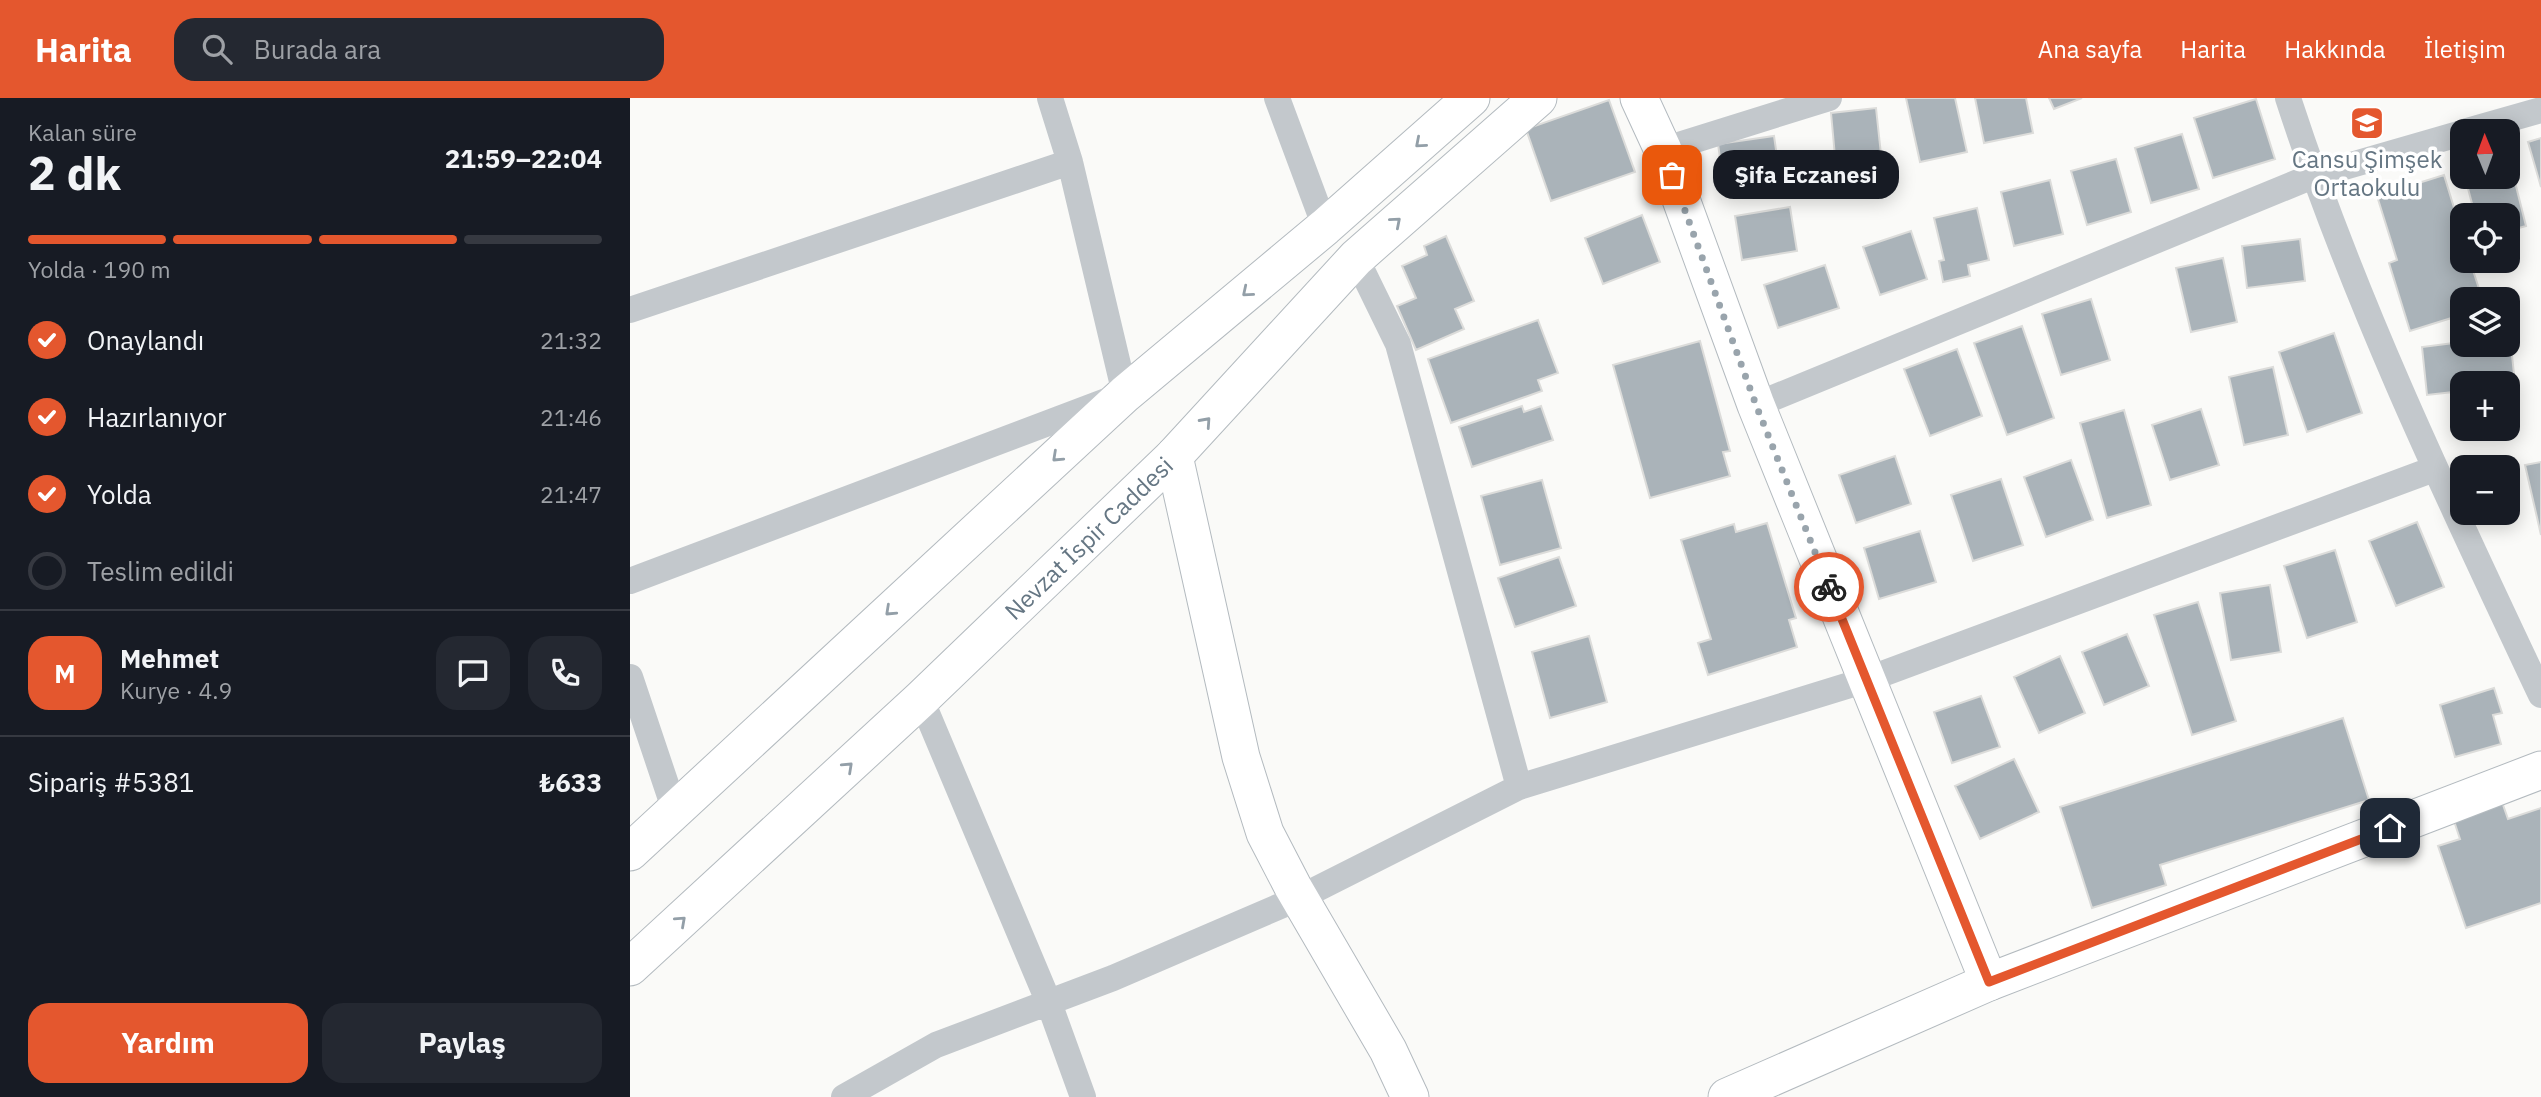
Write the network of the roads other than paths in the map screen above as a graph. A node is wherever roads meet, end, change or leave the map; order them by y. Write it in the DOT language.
graph roads {
  1 [pos="1050,98"];
  2 [pos="1277,98"];
  3 [pos="1471,98"];
  4 [pos="1538,98"];
  5 [pos="1639,98"];
  6 [pos="1829,98"];
  7 [pos="2288,98"];
  8 [pos="2541,110"];
  9 [pos="2510,119"];
  10 [pos="2450,136"];
  11 [pos="1663,150"];
  12 [pos="1070,162"];
  13 [pos="2314,176"];
  14 [pos="1325,227"];
  15 [pos="1356,258"];
  16 [pos="630,310"];
  17 [pos="1125,394"];
  18 [pos="1756,405"];
  19 [pos="1174,456"];
  20 [pos="2434,469"];
  21 [pos="630,581"];
  22 [pos="630,677"];
  23 [pos="1866,680"];
  24 [pos="2541,695"];
  25 [pos="920,699"];
  26 [pos="2541,770"];
  27 [pos="1519,787"];
  28 [pos="675,811"];
  29 [pos="630,852"];
  30 [pos="1299,898"];
  31 [pos="630,967"];
  32 [pos="1989,982"];
  33 [pos="1049,1003"];
  34 [pos="844,1097"];
  35 [pos="1083,1097"];
  36 [pos="1410,1097"];
  37 [pos="1727,1097"];
  1 -- 12 [label="street"];
  2 -- 14 [label="street"];
  3 -- 14 [label="street, one-way"];
  15 -- 4 [label="street, Nevzat İspir Caddesi, one-way"];
  5 -- 11 [label="street"];
  6 -- 11 [label="street"];
  7 -- 13 [label="street"];
  8 -- 9 [label="street"];
  10 -- 13 [label="street"];
  11 -- 18 [label="street"];
  12 -- 16 [label="street"];
  12 -- 17 [label="street"];
  13 -- 18 [label="street"];
  13 -- 20 [label="street"];
  14 -- 17 [label="street, one-way"];
  19 -- 15 [label="street, Nevzat İspir Caddesi, one-way"];
  15 -- 27 [label="street"];
  17 -- 21 [label="street"];
  17 -- 28 [label="street, one-way"];
  18 -- 23 [label="street"];
  19 -- 25 [label="street, Nevzat İspir Caddesi"];
  19 -- 30 [label="street"];
  20 -- 23 [label="street"];
  20 -- 24 [label="street"];
  22 -- 28 [label="street"];
  23 -- 27 [label="street"];
  23 -- 32 [label="street"];
  31 -- 25 [label="street, Nevzat İspir Caddesi, one-way"];
  25 -- 33 [label="street"];
  26 -- 32 [label="street"];
  27 -- 30 [label="street"];
  28 -- 29 [label="street"];
  30 -- 33 [label="street"];
  30 -- 36 [label="street"];
  32 -- 37 [label="street"];
  33 -- 34 [label="street"];
  33 -- 35 [label="street"];
}
